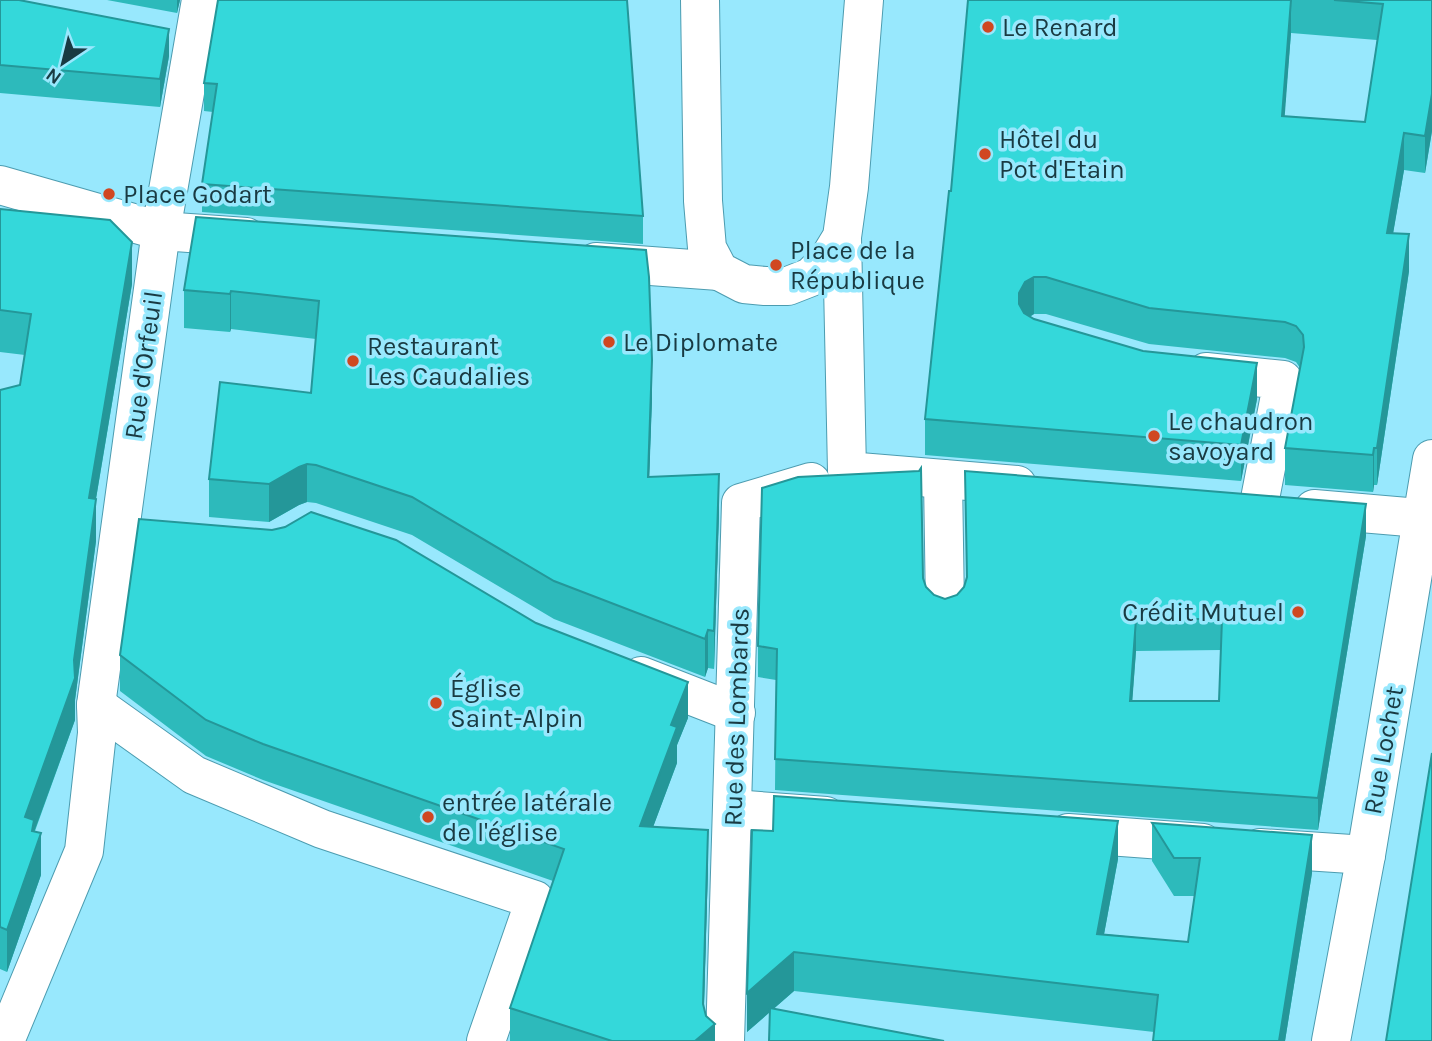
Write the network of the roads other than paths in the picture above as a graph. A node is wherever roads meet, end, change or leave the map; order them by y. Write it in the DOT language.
graph roads {
  1 [pos="201,0"];
  2 [pos="700,0"];
  3 [pos="864,0"];
  4 [pos="156,31"];
  5 [pos="195,38"];
  6 [pos="0,185"];
  7 [pos="161,231"];
  8 [pos="842,237"];
  9 [pos="286,240"];
  10 [pos="562,260"];
  11 [pos="719,271"];
  12 [pos="1173,369"];
  13 [pos="1432,459"];
  14 [pos="848,471"];
  15 [pos="936,479"];
  16 [pos="1053,488"];
  17 [pos="1427,519"];
  18 [pos="119,532"];
  19 [pos="158,535"];
  20 [pos="945,608"];
  21 [pos="608,664"];
  22 [pos="736,713"];
  23 [pos="97,719"];
  24 [pos="733,809"];
  25 [pos="857,818"];
  26 [pos="1037,831"];
  27 [pos="1366,855"];
  28 [pos="5,1041"];
  29 [pos="486,1041"];
  30 [pos="724,1041"];
  31 [pos="1331,1041"];
  1 -- 5 [label="street, Rue d'Orfeuil"];
  2 -- 11 [label="street"];
  3 -- 8 [label="street"];
  4 -- 5 [label="street"];
  5 -- 7 [label="street, Rue d'Orfeuil"];
  6 -- 7 [label="street"];
  7 -- 9 [label="street"];
  7 -- 18 [label="street, Rue d'Orfeuil"];
  8 -- 11 [label="street"];
  8 -- 14 [label="street"];
  10 -- 11 [label="street"];
  12 -- 17 [label="street"];
  13 -- 17 [label="street, Rue Lochet"];
  14 -- 15 [label="street"];
  14 -- 22 [label="street, Rue des Lombards"];
  15 -- 16 [label="street"];
  15 -- 20 [label="street"];
  17 -- 27 [label="street, Rue Lochet"];
  18 -- 19 [label="street"];
  18 -- 23 [label="street, Rue d'Orfeuil"];
  21 -- 22 [label="street"];
  22 -- 24 [label="street, Rue des Lombards"];
  23 -- 28 [label="street, Rue d'Orfeuil"];
  23 -- 29 [label="street"];
  24 -- 25 [label="street"];
  24 -- 30 [label="street, Rue des Lombards"];
  26 -- 27 [label="street"];
  27 -- 31 [label="street, Rue Lochet"];
}
